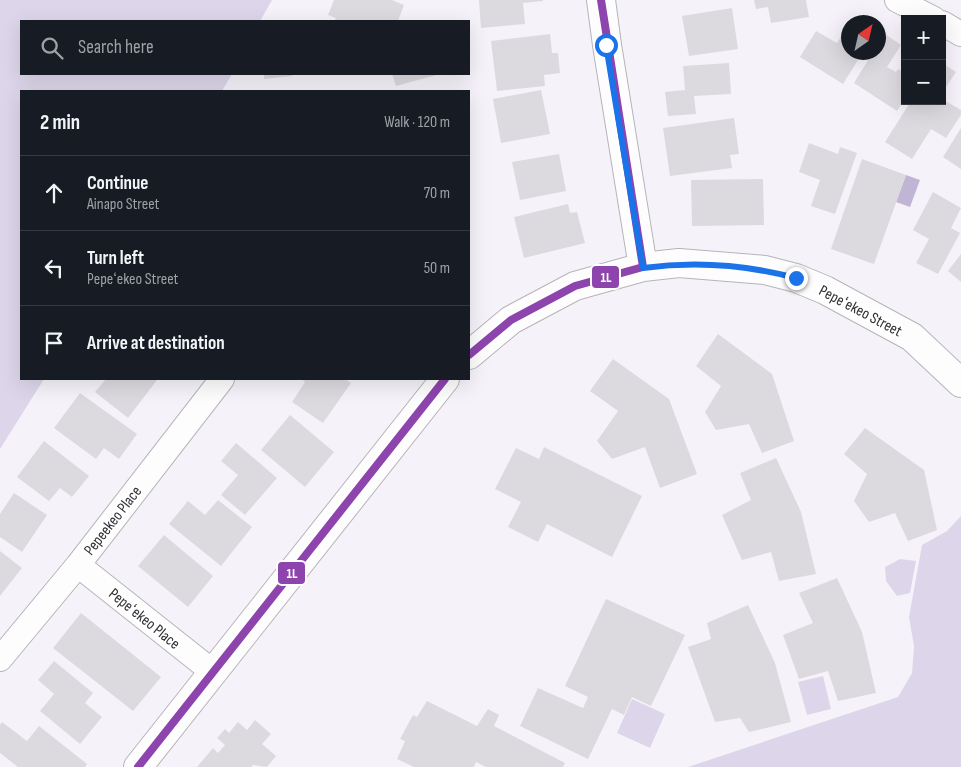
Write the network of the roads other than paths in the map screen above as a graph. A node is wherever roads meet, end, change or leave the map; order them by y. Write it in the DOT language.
graph roads {
  1 [pos="601,0"];
  2 [pos="897,0"];
  3 [pos="926,15"];
  4 [pos="946,26"];
  5 [pos="961,34"];
  6 [pos="643,268"];
  7 [pos="470,354"];
  8 [pos="221,380"];
  9 [pos="444,380"];
  10 [pos="961,382"];
  11 [pos="78,565"];
  12 [pos="0,659"];
  13 [pos="213,672"];
  14 [pos="138,767"];
  1 -- 6 [label="street"];
  2 -- 3 [label="street"];
  4 -- 5 [label="street"];
  6 -- 7 [label="street, Pepeʻekeo Street"];
  6 -- 10 [label="street, Pepeʻekeo Street"];
  8 -- 11 [label="street, Pepeekeo Place"];
  9 -- 13 [label="street"];
  11 -- 12 [label="street, Pepeekeo Place"];
  11 -- 13 [label="street, Pepeʻekeo Place"];
  13 -- 14 [label="street"];
}
